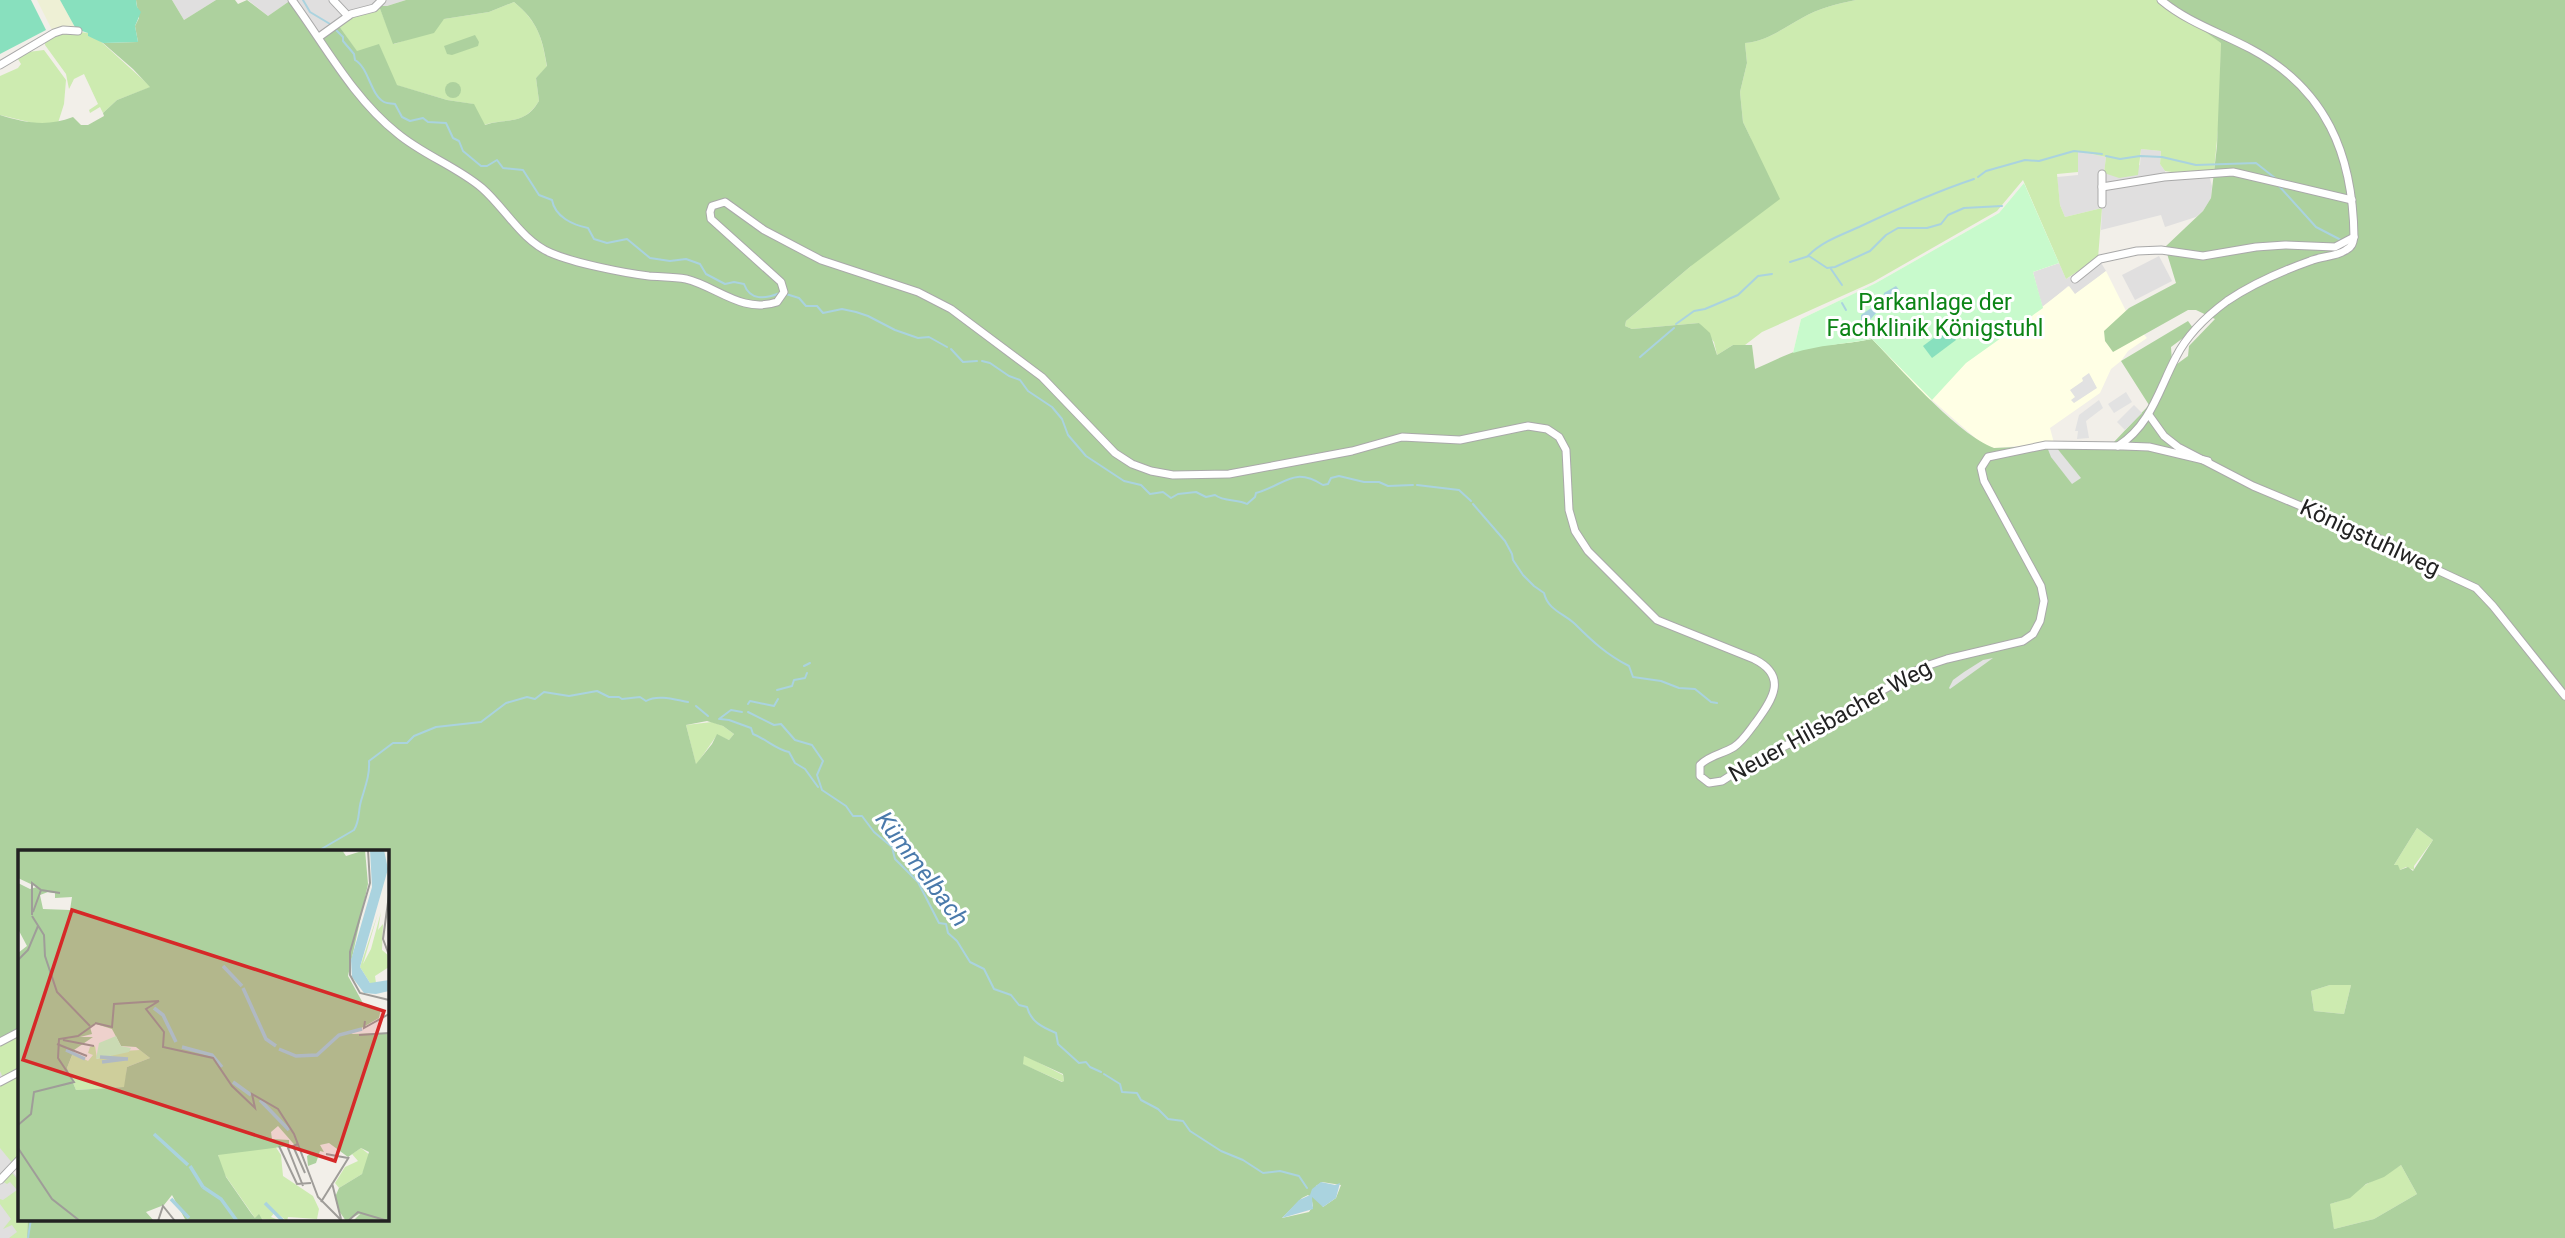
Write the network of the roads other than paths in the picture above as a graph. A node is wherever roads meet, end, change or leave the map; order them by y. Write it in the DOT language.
graph roads {
  1 [pos="292,0"];
  2 [pos="334,0"];
  3 [pos="382,0"];
  4 [pos="2161,0"];
  5 [pos="348,16"];
  6 [pos="78,31"];
  7 [pos="319,37"];
  8 [pos="0,65"];
  9 [pos="2102,174"];
  10 [pos="2102,187"];
  11 [pos="2352,200"];
  12 [pos="2102,204"];
  13 [pos="2354,237"];
  14 [pos="2075,279"];
  15 [pos="2149,415"];
  16 [pos="2118,446"];
  17 [pos="2208,461"];
  18 [pos="2565,696"];
  19 [pos="18,1033"];
  20 [pos="0,1042"];
  21 [pos="18,1073"];
  22 [pos="0,1082"];
  23 [pos="18,1161"];
  24 [pos="0,1180"];
  1 -- 7 [label="street"];
  2 -- 5 [label="street"];
  3 -- 5 [label="street"];
  4 -- 11 [label="street"];
  5 -- 7 [label="street"];
  6 -- 8 [label="street"];
  7 -- 16 [label="street, Neuer Hilsbacher Weg"];
  9 -- 10 [label="street"];
  10 -- 11 [label="street"];
  10 -- 12 [label="street"];
  11 -- 13 [label="street"];
  13 -- 14 [label="street"];
  13 -- 15 [label="street"];
  15 -- 16 [label="street"];
  15 -- 17 [label="street, Königstuhlweg"];
  16 -- 17 [label="street"];
  17 -- 18 [label="street, Königstuhlweg"];
  19 -- 20 [label="street"];
  21 -- 22 [label="street"];
  23 -- 24 [label="street"];
}
